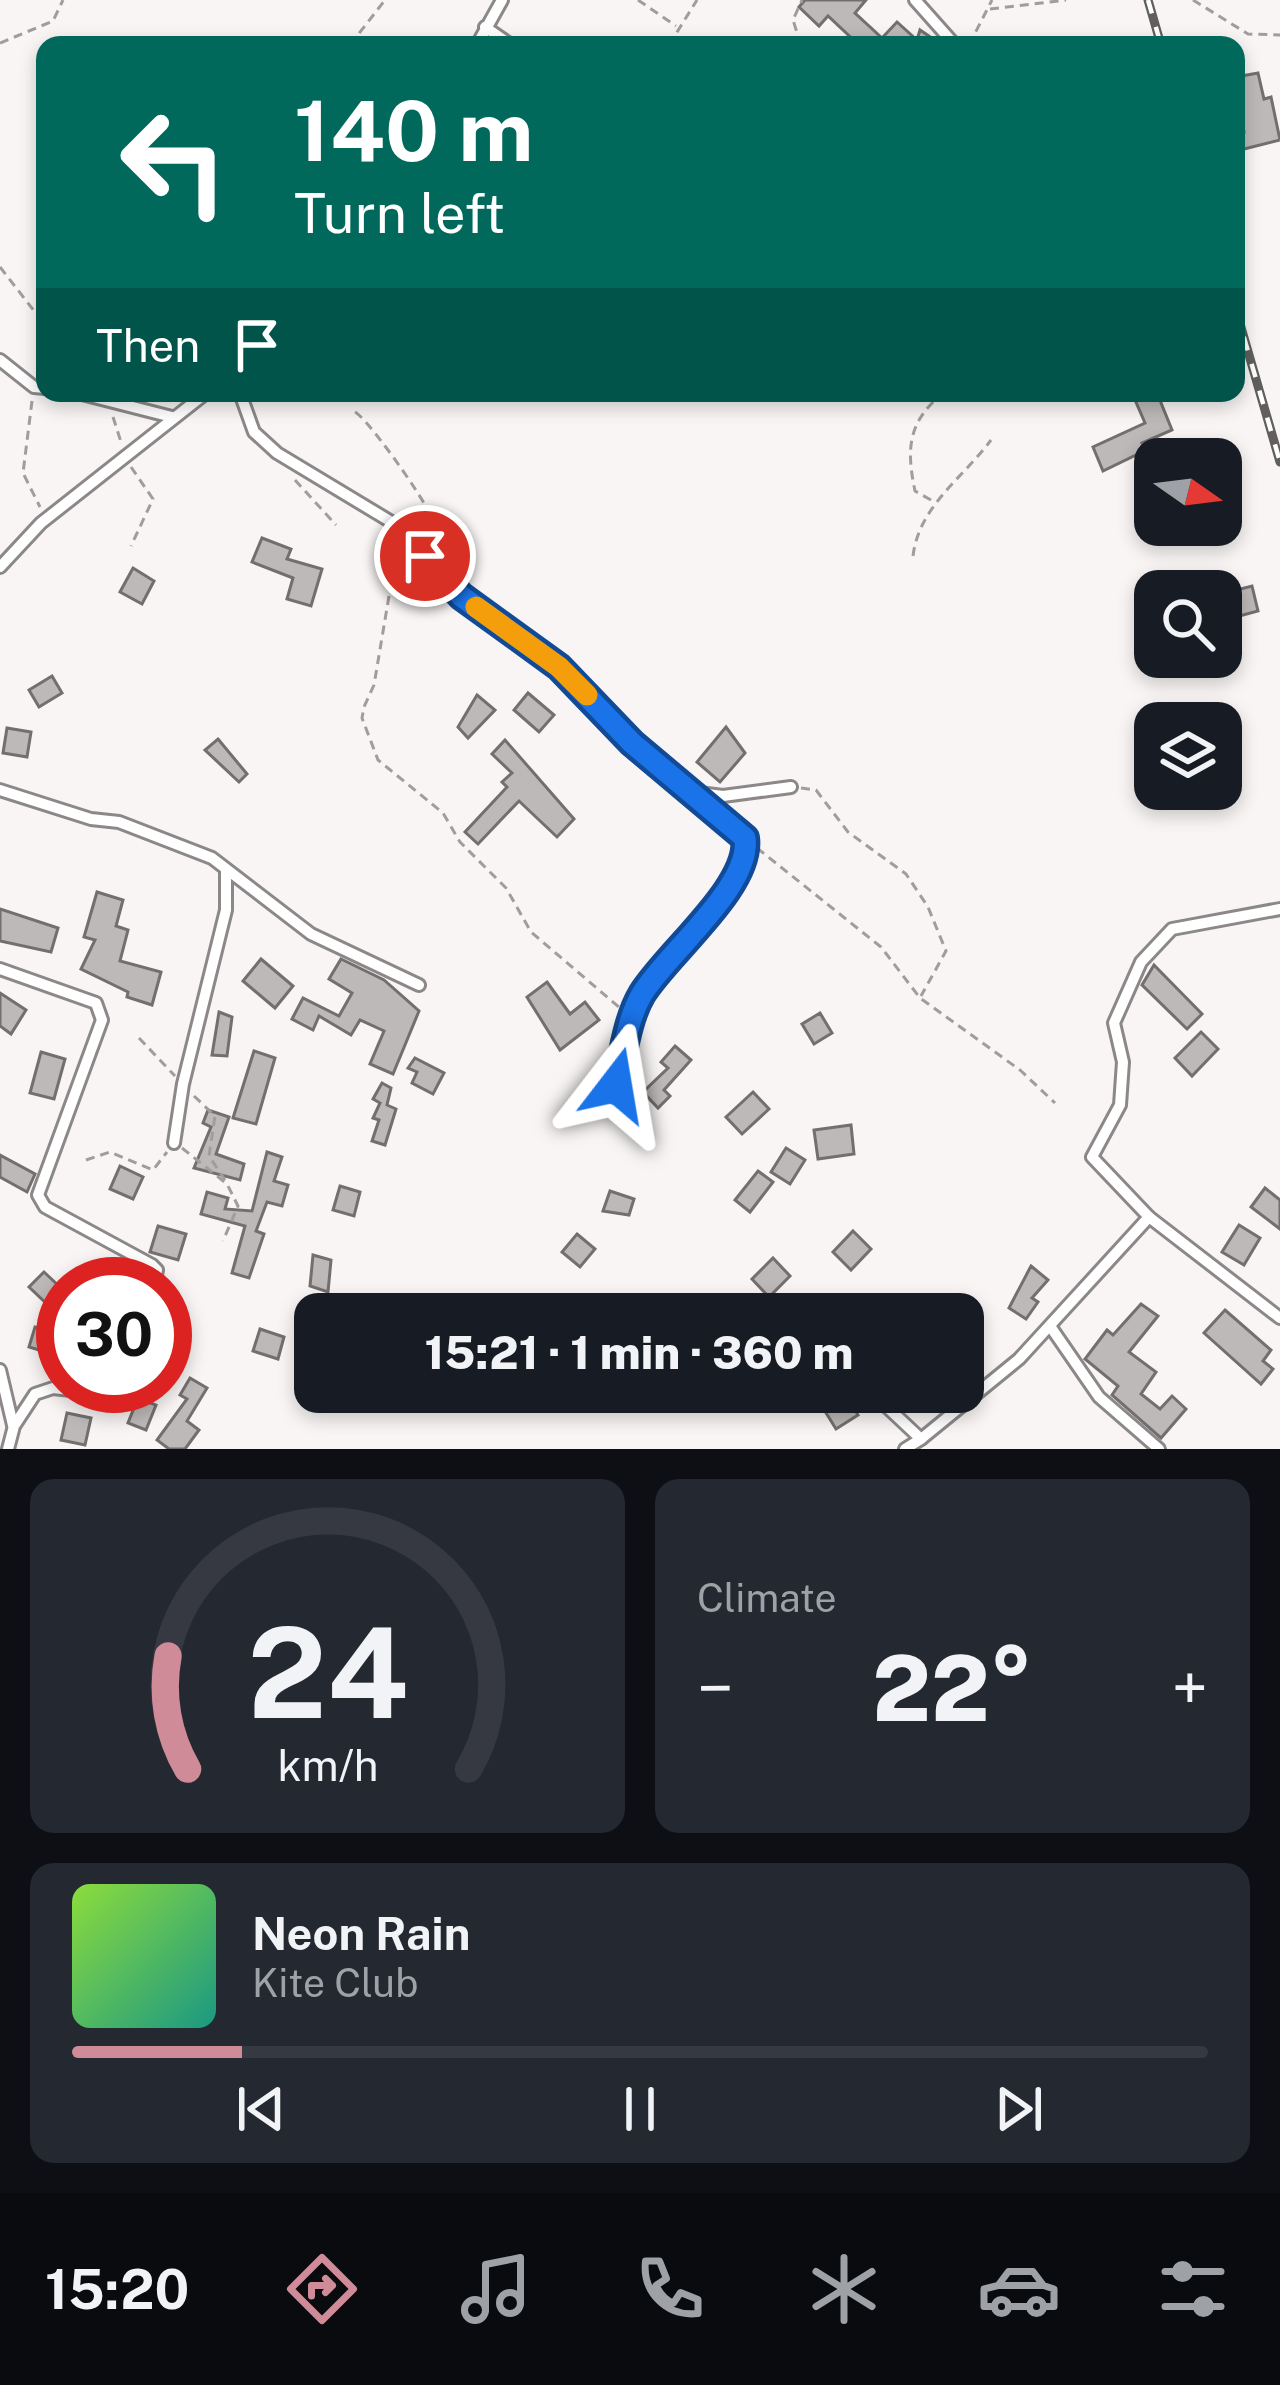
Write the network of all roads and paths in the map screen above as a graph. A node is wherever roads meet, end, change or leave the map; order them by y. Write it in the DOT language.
graph roads {
  1 [pos="64,0"];
  2 [pos="385,0"];
  3 [pos="502,0"];
  4 [pos="638,0"];
  5 [pos="697,0"];
  6 [pos="802,0"];
  7 [pos="915,0"];
  8 [pos="992,0"];
  9 [pos="1066,0"];
  10 [pos="1193,0"];
  11 [pos="990,9"];
  12 [pos="485,27"];
  13 [pos="676,27"];
  14 [pos="1280,35"];
  15 [pos="357,36"];
  16 [pos="481,36"];
  17 [pos="498,36"];
  18 [pos="672,36"];
  19 [pos="798,36"];
  20 [pos="947,36"];
  21 [pos="974,36"];
  22 [pos="0,43"];
  23 [pos="0,267"];
  24 [pos="36,313"];
  25 [pos="0,360"];
  26 [pos="36,385"];
  27 [pos="37,402"];
  28 [pos="99,402"];
  29 [pos="193,402"];
  30 [pos="243,402"];
  31 [pos="936,402"];
  32 [pos="106,405"];
  33 [pos="355,412"];
  34 [pos="172,417"];
  35 [pos="991,440"];
  36 [pos="278,453"];
  37 [pos="125,456"];
  38 [pos="933,502"];
  39 [pos="41,524"];
  40 [pos="336,525"];
  41 [pos="131,546"];
  42 [pos="425,556"];
  43 [pos="913,556"];
  44 [pos="0,567"];
  45 [pos="791,787"];
  46 [pos="0,790"];
  47 [pos="691,792"];
  48 [pos="745,838"];
  49 [pos="226,872"];
  50 [pos="1280,909"];
  51 [pos="0,969"];
  52 [pos="419,985"];
  53 [pos="920,998"];
  54 [pos="633,1019"];
  55 [pos="1054,1103"];
  56 [pos="641,1124"];
  57 [pos="174,1143"];
  58 [pos="86,1160"];
  59 [pos="1149,1216"];
  60 [pos="223,1241"];
  61 [pos="137,1257"];
  62 [pos="1280,1318"];
  63 [pos="1050,1326"];
  64 [pos="0,1370"];
  65 [pos="36,1394"];
  66 [pos="893,1413"];
  67 [pos="14,1426"];
  68 [pos="921,1439"];
  69 [pos="8,1449"];
  70 [pos="905,1449"];
  71 [pos="1159,1449"];
  1 -- 22 [label="path"];
  2 -- 15 [label="path"];
  3 -- 12 [label="street"];
  4 -- 13 [label="path"];
  5 -- 13 [label="path"];
  6 -- 19 [label="path"];
  7 -- 20 [label="street"];
  8 -- 11 [label="path"];
  9 -- 11 [label="path"];
  10 -- 14 [label="path"];
  11 -- 21 [label="path"];
  12 -- 16 [label="street"];
  12 -- 17 [label="street"];
  13 -- 18 [label="path"];
  23 -- 24 [label="path"];
  25 -- 26 [label="street"];
  27 -- 39 [label="path"];
  28 -- 32 [label="street"];
  29 -- 34 [label="street"];
  30 -- 36 [label="street"];
  31 -- 38 [label="path"];
  32 -- 34 [label="street"];
  32 -- 37 [label="path"];
  33 -- 42 [label="path"];
  34 -- 37 [label="street"];
  35 -- 38 [label="path"];
  36 -- 40 [label="path"];
  36 -- 42 [label="street"];
  37 -- 39 [label="street"];
  37 -- 41 [label="path"];
  38 -- 43 [label="path"];
  39 -- 44 [label="street"];
  42 -- 47 [label="street"];
  42 -- 54 [label="path"];
  45 -- 47 [label="street"];
  45 -- 53 [label="path"];
  46 -- 49 [label="street"];
  47 -- 48 [label="street"];
  48 -- 53 [label="path"];
  48 -- 54 [label="street"];
  49 -- 52 [label="street"];
  49 -- 57 [label="street"];
  50 -- 59 [label="street"];
  51 -- 61 [label="street"];
  53 -- 55 [label="path"];
  54 -- 56 [label="street"];
  57 -- 58 [label="path"];
  57 -- 60 [label="path"];
  59 -- 62 [label="street"];
  59 -- 63 [label="street"];
  63 -- 68 [label="street"];
  63 -- 71 [label="street"];
  64 -- 67 [label="street"];
  65 -- 67 [label="street"];
  66 -- 68 [label="street"];
  67 -- 69 [label="street"];
  68 -- 70 [label="street"];
}
